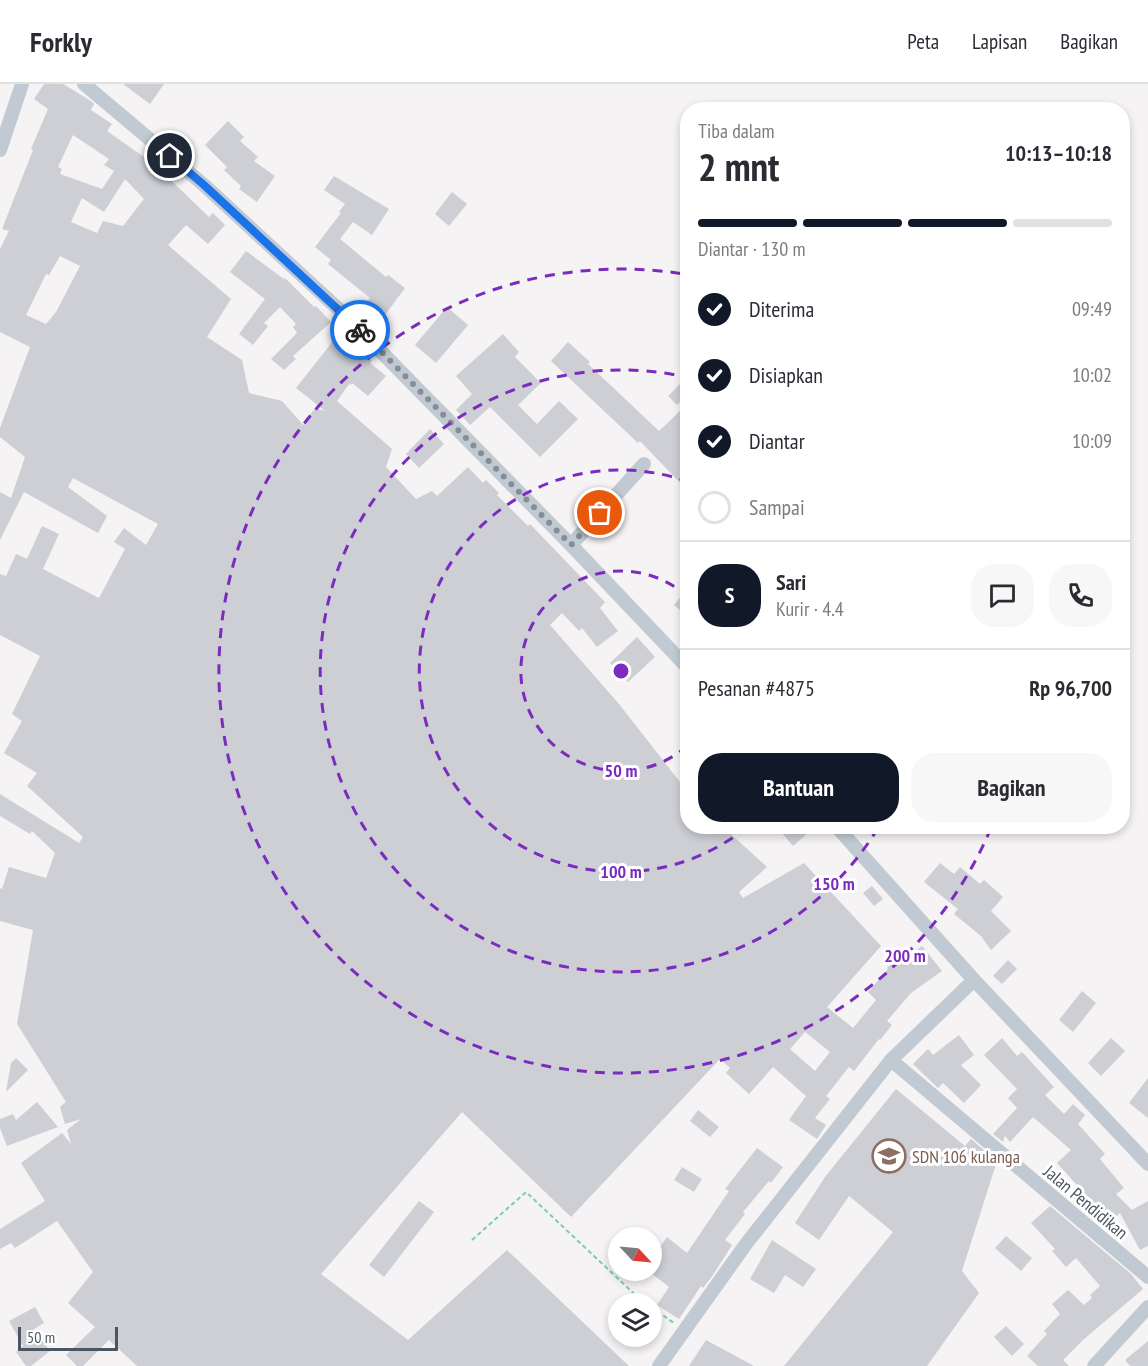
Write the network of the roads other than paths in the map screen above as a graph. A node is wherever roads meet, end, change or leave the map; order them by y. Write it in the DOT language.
graph roads {
  1 [pos="22,84"];
  2 [pos="84,84"];
  3 [pos="0,150"];
  4 [pos="644,464"];
  5 [pos="571,545"];
  6 [pos="680,660"];
  7 [pos="843,834"];
  8 [pos="974,980"];
  9 [pos="891,1060"];
  10 [pos="1148,1164"];
  11 [pos="1148,1277"];
  12 [pos="1148,1307"];
  13 [pos="659,1366"];
  14 [pos="1094,1366"];
  1 -- 3 [label="street"];
  2 -- 5 [label="street"];
  4 -- 5 [label="street"];
  5 -- 6 [label="street"];
  7 -- 8 [label="street"];
  8 -- 9 [label="street"];
  8 -- 10 [label="street"];
  9 -- 11 [label="street, Jalan Pendidikan"];
  9 -- 13 [label="street"];
  12 -- 14 [label="street"];
}
